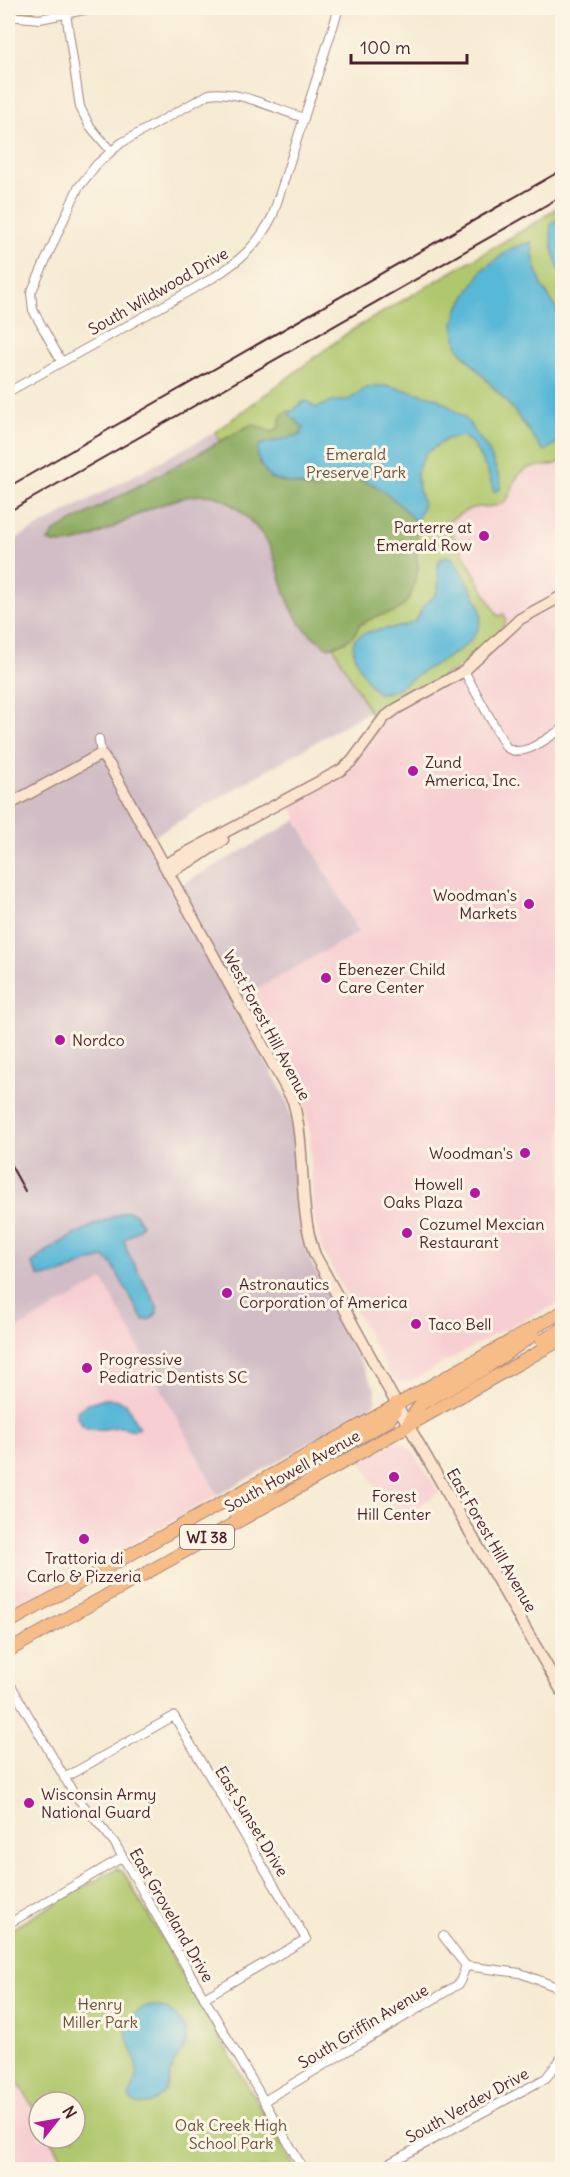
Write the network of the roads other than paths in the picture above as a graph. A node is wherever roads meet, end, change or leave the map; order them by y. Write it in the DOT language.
graph roads {
  1 [pos="94,8"];
  2 [pos="336,8"];
  3 [pos="66,13"];
  4 [pos="8,16"];
  5 [pos="304,118"];
  6 [pos="110,150"];
  7 [pos="61,361"];
  8 [pos="8,392"];
  9 [pos="562,596"];
  10 [pos="464,671"];
  11 [pos="562,729"];
  12 [pos="99,739"];
  13 [pos="100,754"];
  14 [pos="8,805"];
  15 [pos="166,869"];
  16 [pos="562,1312"];
  17 [pos="562,1329"];
  18 [pos="562,1339"];
  19 [pos="503,1371"];
  20 [pos="396,1404"];
  21 [pos="408,1425"];
  22 [pos="202,1540"];
  23 [pos="8,1623"];
  24 [pos="8,1651"];
  25 [pos="8,1680"];
  26 [pos="562,1692"];
  27 [pos="64,1778"];
  28 [pos="123,1857"];
  29 [pos="8,1924"];
  30 [pos="442,1936"];
  31 [pos="466,1966"];
  32 [pos="562,1989"];
  33 [pos="204,1998"];
  34 [pos="562,2057"];
  35 [pos="264,2101"];
  36 [pos="304,2169"];
  37 [pos="377,2169"];
  1 -- 3 [label="street"];
  2 -- 5 [label="street, South Wildwood Drive"];
  3 -- 4 [label="street"];
  3 -- 6 [label="street"];
  5 -- 6 [label="street"];
  5 -- 7 [label="street, South Wildwood Drive"];
  6 -- 7 [label="street"];
  7 -- 8 [label="street, South Wildwood Drive"];
  9 -- 10 [label="street"];
  10 -- 11 [label="street"];
  10 -- 15 [label="street"];
  12 -- 13 [label="street"];
  13 -- 14 [label="street"];
  13 -- 15 [label="street, West Forest Hill Avenue"];
  15 -- 20 [label="street, West Forest Hill Avenue"];
  16 -- 20 [label="main road, South Howell Avenue / WI 38"];
  16 -- 21 [label="main road"];
  17 -- 19 [label="main road"];
  18 -- 19 [label="main road, South Howell Avenue / WI 38"];
  19 -- 21 [label="main road, South Howell Avenue / WI 38"];
  20 -- 21 [label="street, East Forest Hill Avenue"];
  20 -- 22 [label="main road"];
  20 -- 23 [label="main road, South Howell Avenue / WI 38"];
  21 -- 22 [label="main road, South Howell Avenue / WI 38"];
  21 -- 26 [label="street, East Forest Hill Avenue"];
  22 -- 24 [label="main road, South Howell Avenue / WI 38"];
  25 -- 27 [label="street, East Groveland Drive"];
  27 -- 28 [label="street, East Groveland Drive"];
  27 -- 33 [label="street, East Sunset Drive"];
  28 -- 29 [label="street"];
  28 -- 33 [label="street, East Groveland Drive"];
  30 -- 31 [label="street"];
  31 -- 32 [label="street"];
  31 -- 35 [label="street, South Griffin Avenue"];
  33 -- 35 [label="street, East Groveland Drive"];
  34 -- 37 [label="street, South Verdev Drive"];
  35 -- 36 [label="street, East Groveland Drive"];
}
